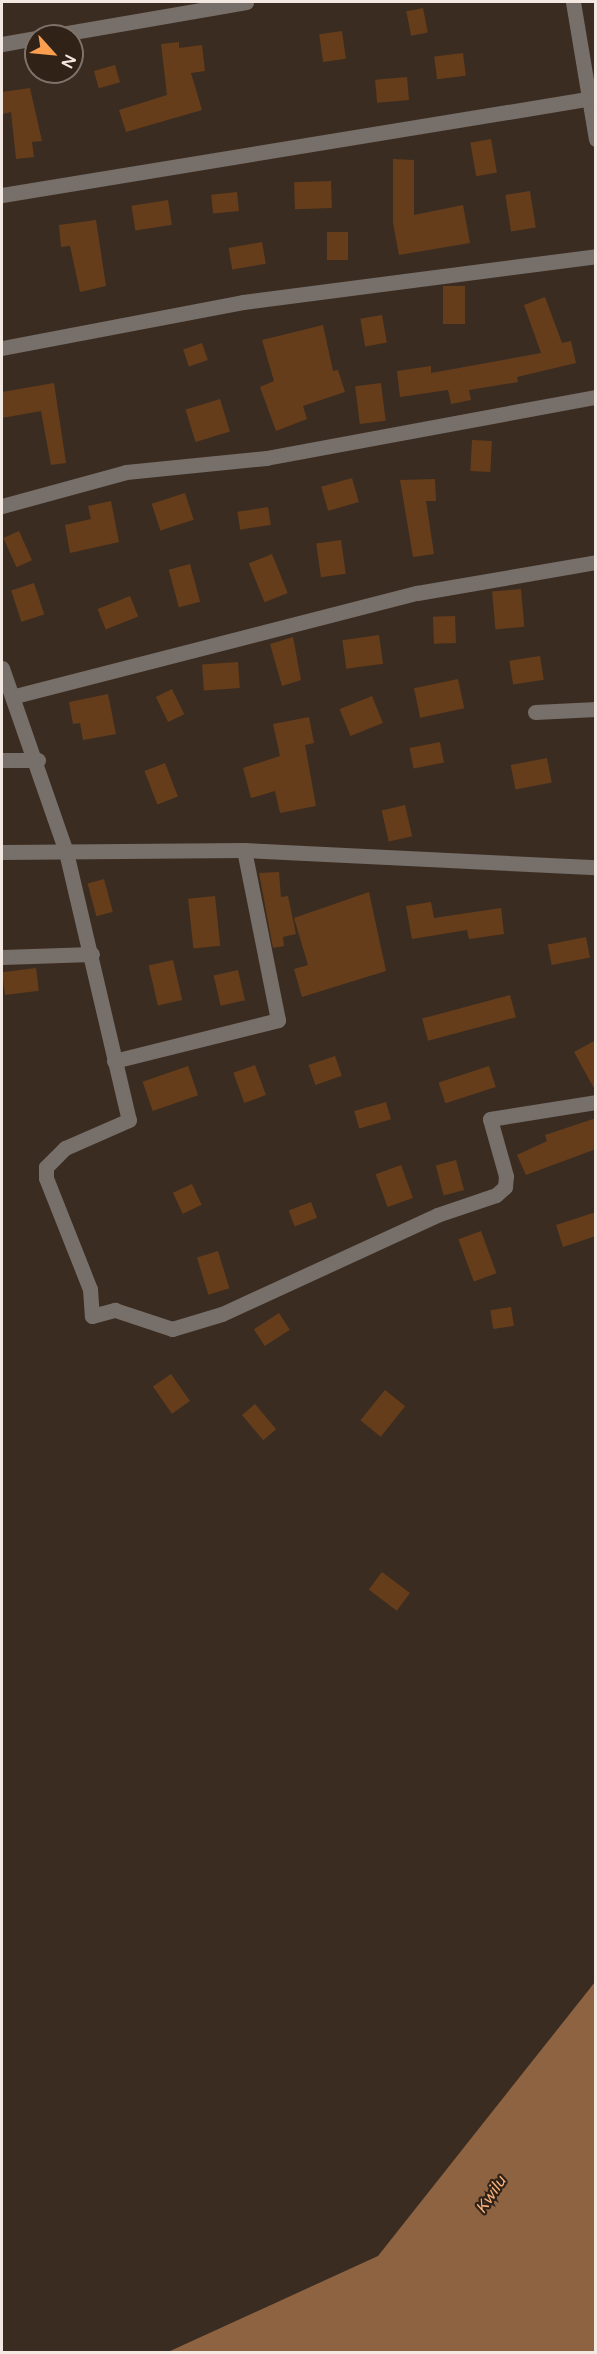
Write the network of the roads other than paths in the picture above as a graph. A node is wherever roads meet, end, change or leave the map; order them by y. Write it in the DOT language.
graph roads {
  1 [pos="246,2"];
  2 [pos="573,2"];
  3 [pos="84,30"];
  4 [pos="24,40"];
  5 [pos="2,44"];
  6 [pos="587,99"];
  7 [pos="596,139"];
  8 [pos="2,195"];
  9 [pos="596,256"];
  10 [pos="2,348"];
  11 [pos="596,398"];
  12 [pos="2,506"];
  13 [pos="596,562"];
  14 [pos="2,668"];
  15 [pos="15,696"];
  16 [pos="596,709"];
  17 [pos="535,712"];
  18 [pos="2,760"];
  19 [pos="38,760"];
  20 [pos="244,850"];
  21 [pos="2,852"];
  22 [pos="66,852"];
  23 [pos="596,867"];
  24 [pos="92,954"];
  25 [pos="2,957"];
  26 [pos="114,1061"];
  27 [pos="596,1102"];
  1 -- 3 [label="street"];
  2 -- 6 [label="street"];
  4 -- 5 [label="street"];
  6 -- 7 [label="street"];
  6 -- 8 [label="street"];
  9 -- 10 [label="street"];
  11 -- 12 [label="street"];
  13 -- 15 [label="street"];
  14 -- 15 [label="street"];
  15 -- 19 [label="street"];
  16 -- 17 [label="street"];
  18 -- 19 [label="street"];
  19 -- 22 [label="street"];
  20 -- 22 [label="street"];
  20 -- 23 [label="street"];
  20 -- 26 [label="street"];
  21 -- 22 [label="street"];
  22 -- 24 [label="street"];
  24 -- 25 [label="street"];
  24 -- 26 [label="street"];
  26 -- 27 [label="street"];
}
